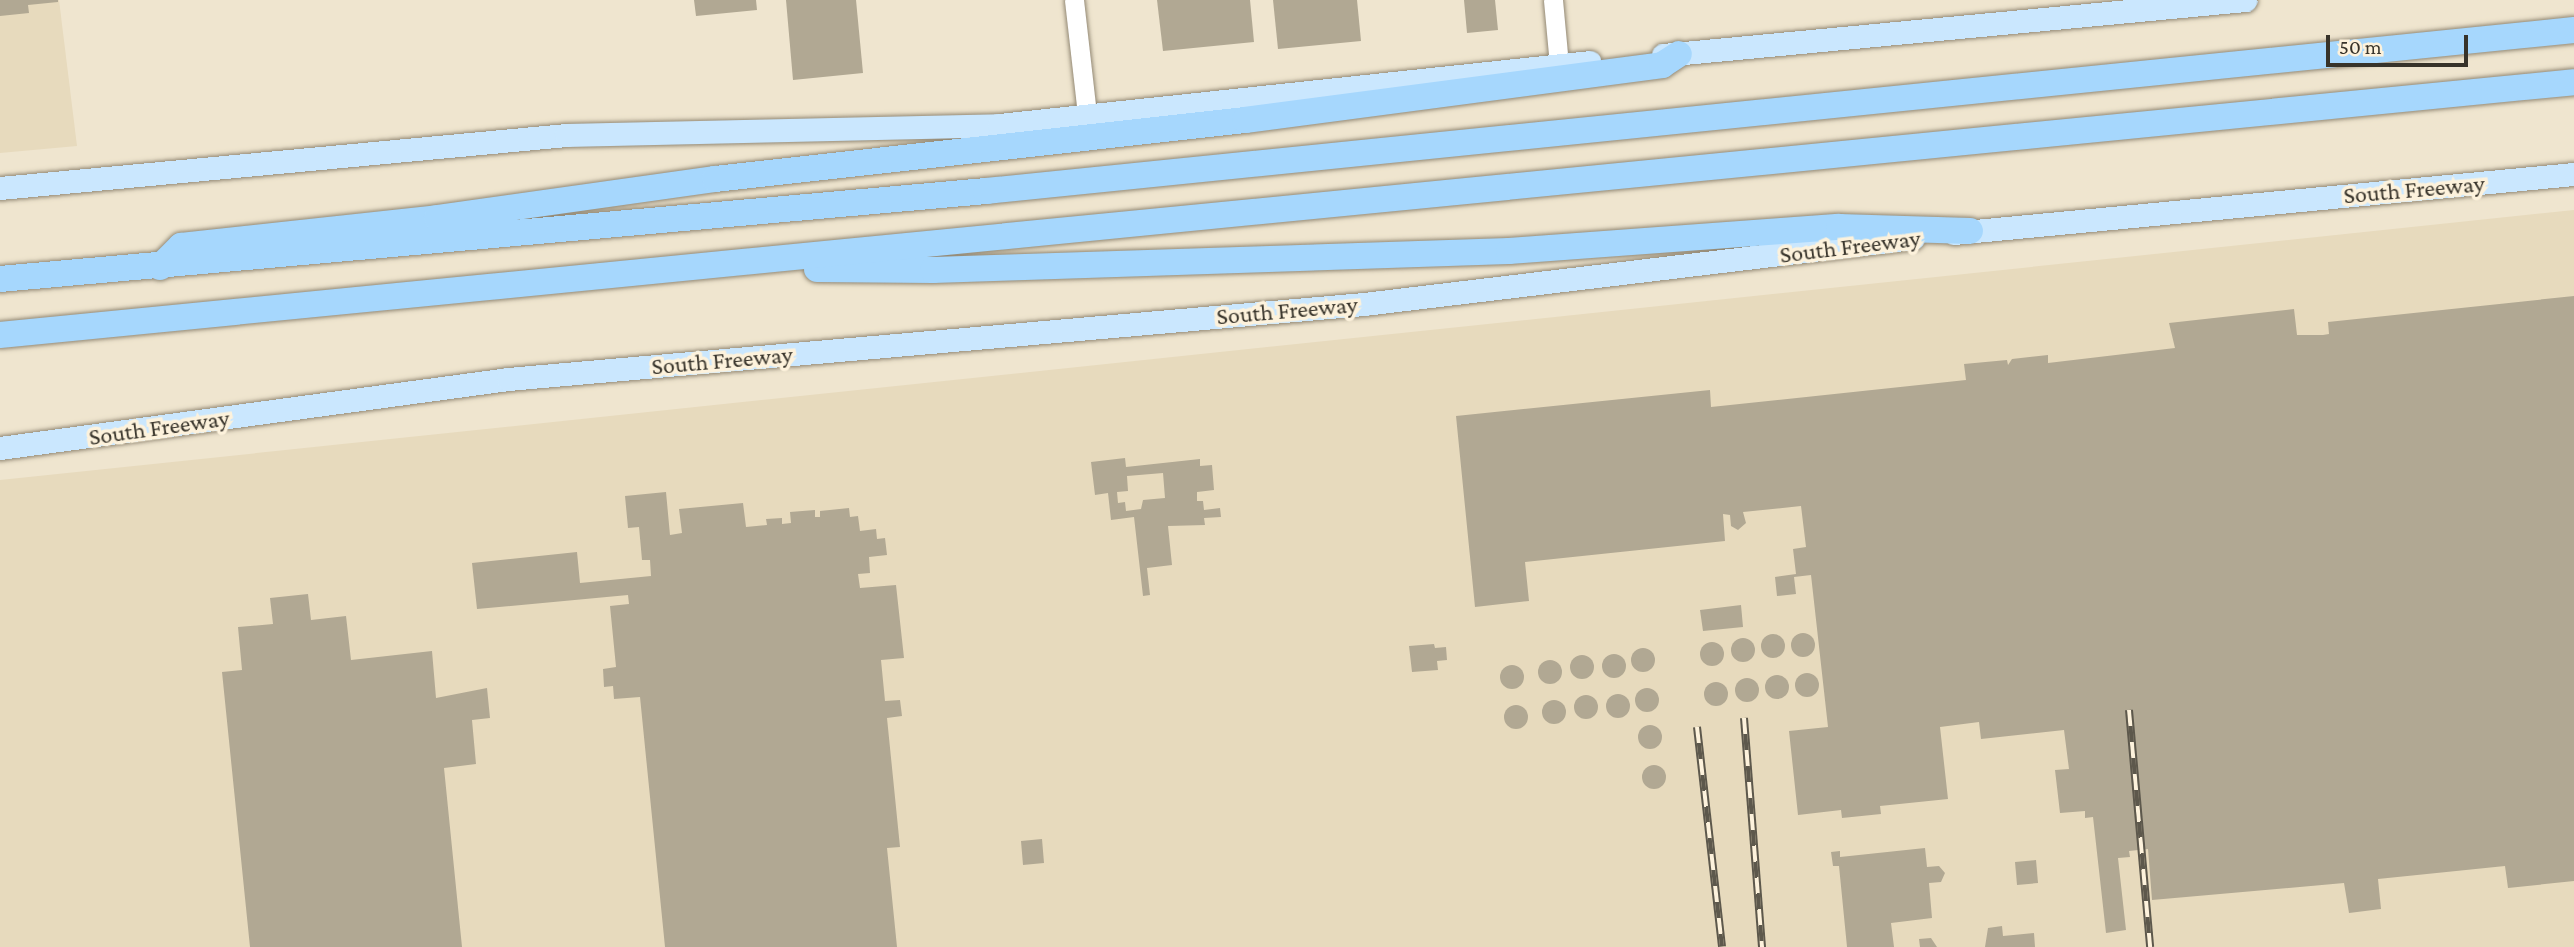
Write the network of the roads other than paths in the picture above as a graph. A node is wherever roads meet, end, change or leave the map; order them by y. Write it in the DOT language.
graph roads {
  1 [pos="1074,0"];
  2 [pos="1553,0"];
  3 [pos="2245,0"];
  4 [pos="2574,30"];
  5 [pos="1679,54"];
  6 [pos="1559,65"];
  7 [pos="2574,82"];
  8 [pos="1087,114"];
  9 [pos="2574,174"];
  10 [pos="0,188"];
  11 [pos="1970,231"];
  12 [pos="731,264"];
  13 [pos="160,267"];
  14 [pos="0,279"];
  15 [pos="0,335"];
  16 [pos="0,448"];
  1 -- 8 [label="street"];
  2 -- 6 [label="street"];
  3 -- 5 [label="main road"];
  4 -- 13 [label="highway"];
  5 -- 6 [label="main road"];
  5 -- 13 [label="highway"];
  6 -- 8 [label="main road"];
  7 -- 12 [label="highway"];
  8 -- 10 [label="main road"];
  9 -- 11 [label="main road, South Freeway"];
  11 -- 12 [label="highway"];
  11 -- 16 [label="main road, South Freeway"];
  12 -- 15 [label="highway"];
  13 -- 14 [label="highway"];
}
